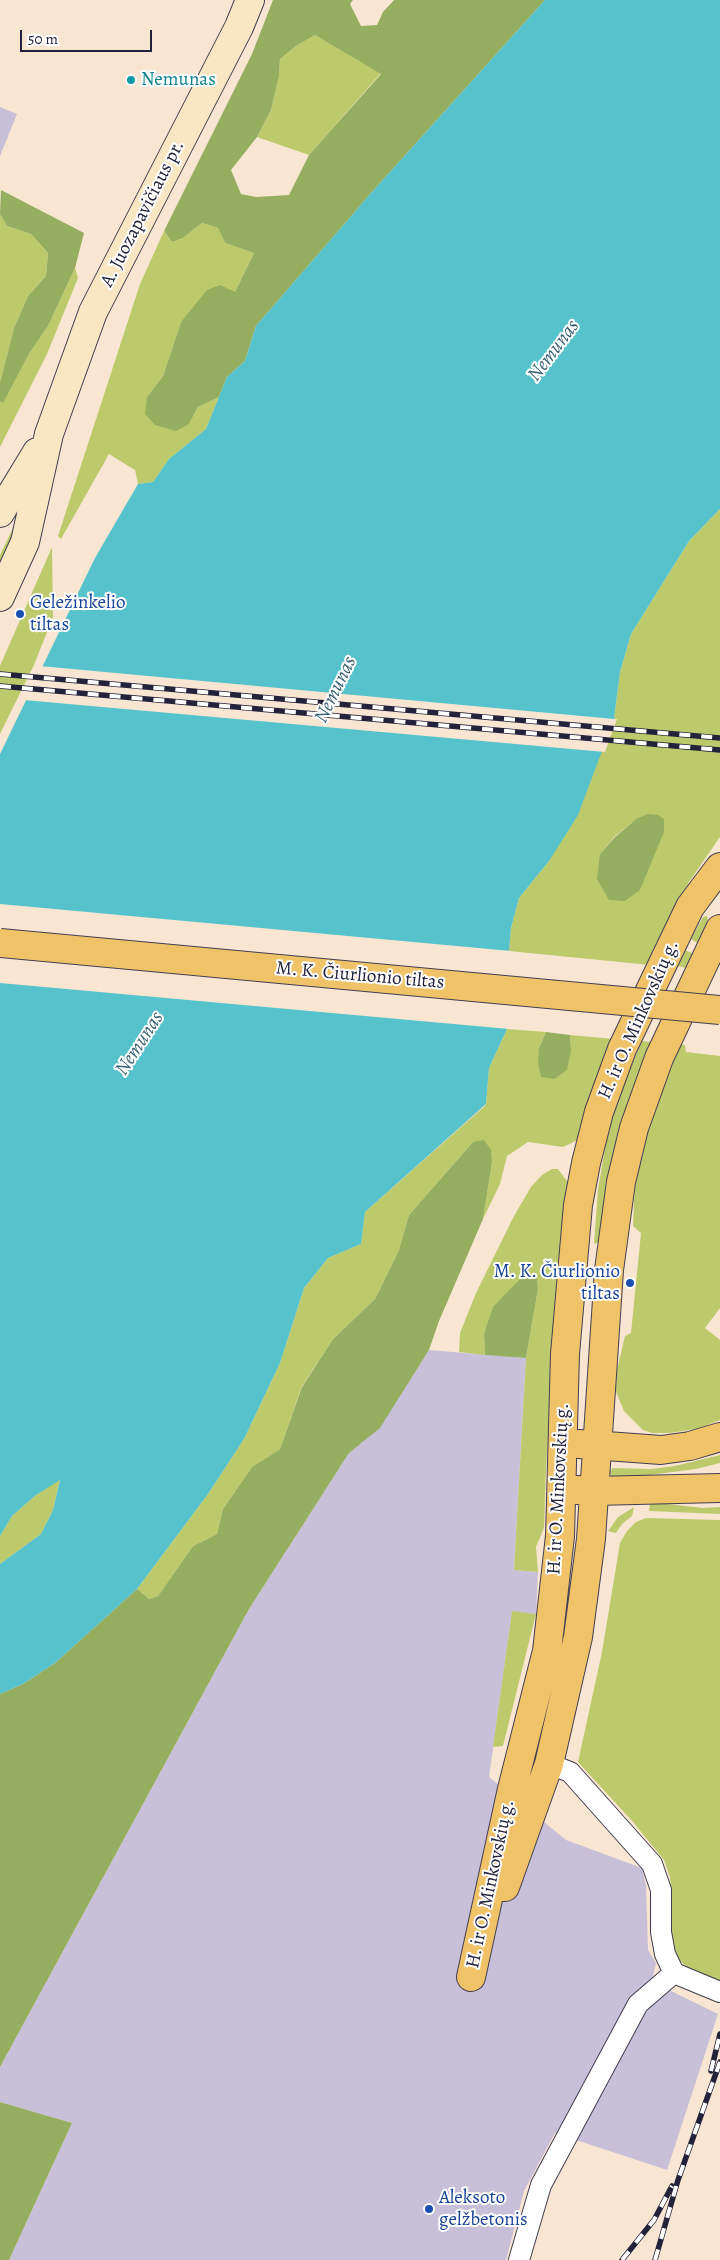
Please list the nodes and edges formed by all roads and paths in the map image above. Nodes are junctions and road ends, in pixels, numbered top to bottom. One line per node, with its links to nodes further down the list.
1 (250, 0): 2 (main road, A. Juozapavičiaus pr.)
2 (48, 434): 3 (main road, A. Juozapavičiaus pr.); 4 (main road, A. Juozapavičiaus pr.)
3 (0, 512)
4 (0, 597)
5 (720, 867): 10 (main road, H. ir O. Minkovskių g.)
6 (720, 929): 11 (main road, H. ir O. Minkovskių g.)
7 (0, 943): 8 (main road, M. K. Čiurlionio tiltas, bridge)
8 (720, 1010)
9 (720, 1437): 11 (main road)
10 (562, 1444): 11 (main road); 13 (main road, H. ir O. Minkovskių g.)
11 (598, 1444): 14 (main road, H. ir O. Minkovskių g.)
12 (714, 1485): 14 (main road)
13 (561, 1488): 14 (main road); 15 (main road, H. ir O. Minkovskių g.)
14 (594, 1491): 15 (main road, H. ir O. Minkovskių g.)
15 (548, 1764): 16 (street)
16 (674, 1973): 17 (street); 18 (street)
17 (720, 1992)
18 (519, 2260)

